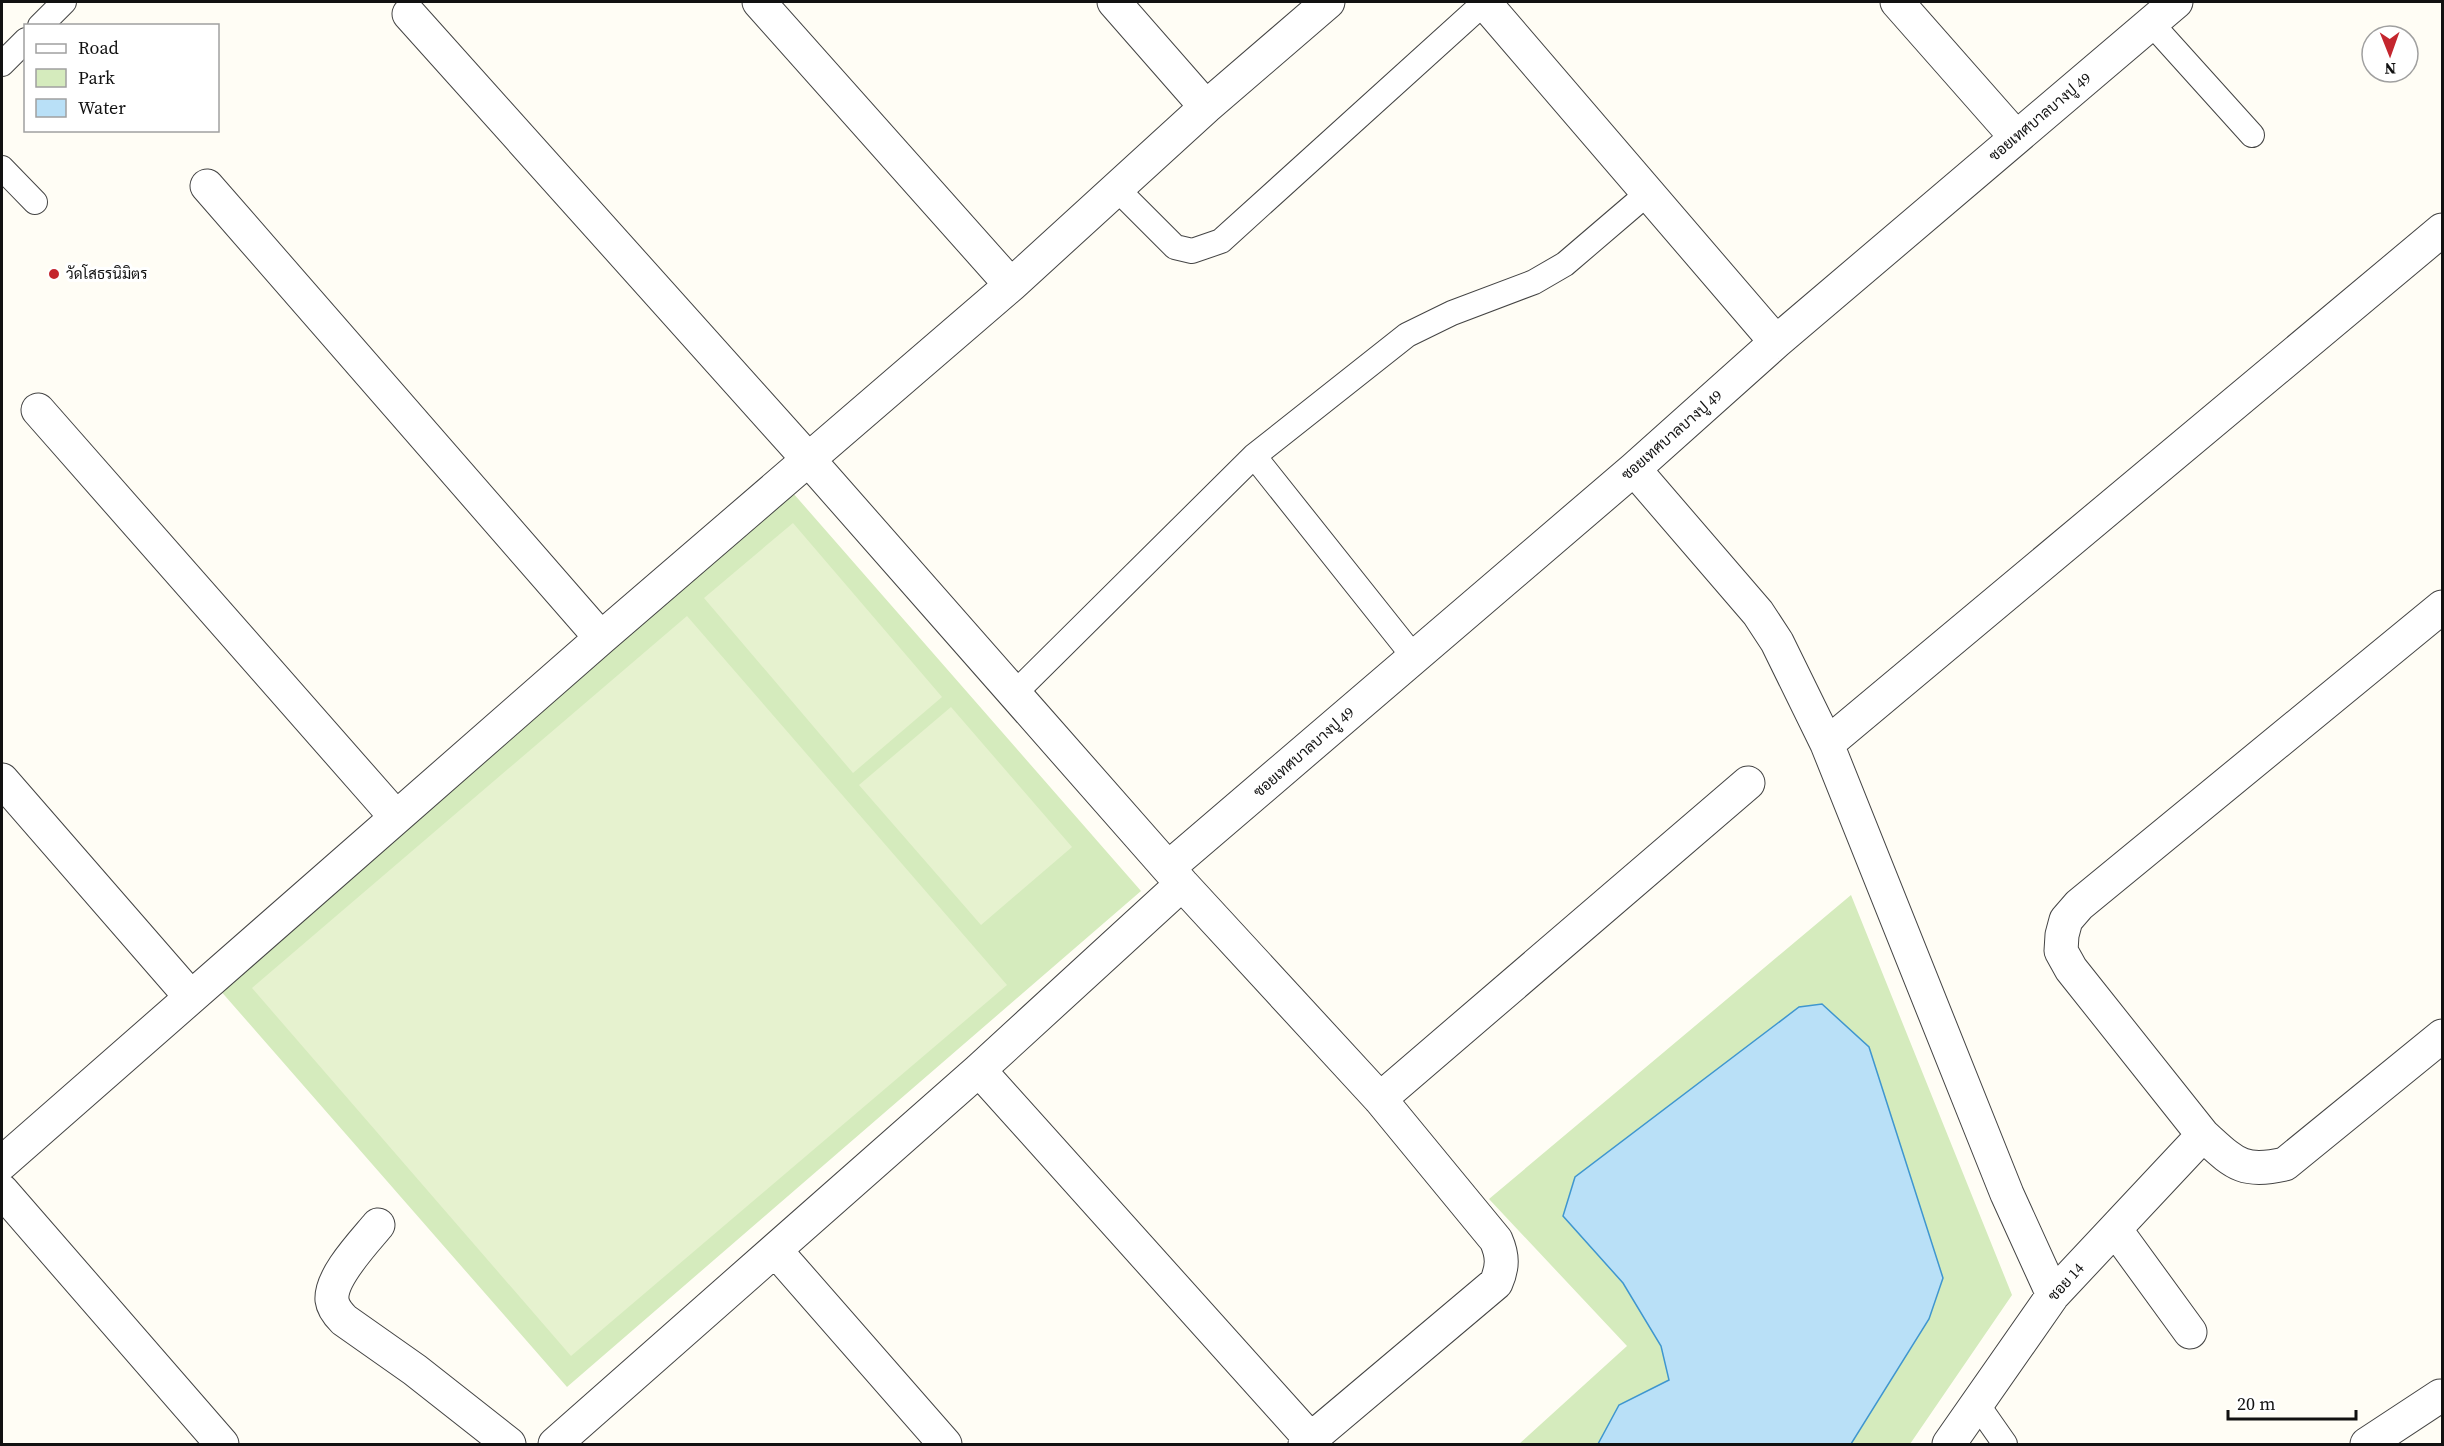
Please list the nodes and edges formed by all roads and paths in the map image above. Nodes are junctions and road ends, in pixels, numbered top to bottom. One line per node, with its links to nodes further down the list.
1 (64, 2): 10 (lane)
2 (759, 2): 22 (street)
3 (1114, 2): 13 (street)
4 (1328, 2): 13 (street)
5 (1485, 2): 18 (lane); 19 (street)
6 (1897, 2): 15 (street)
7 (2176, 2): 9 (street, ซอยเทศบาลบางปู 49)
8 (409, 14): 26 (street)
9 (2151, 23): 14 (lane); 15 (street, ซอยเทศบาลบางปู 49)
10 (42, 24)
11 (24, 42): 12 (lane)
12 (2, 64)
13 (1206, 107): 18 (street)
14 (2252, 135)
15 (2016, 137): 23 (street, ซอยเทศบาลบางปู 49)
16 (2, 168): 20 (lane)
17 (207, 186): 29 (street)
18 (1117, 189): 22 (street)
19 (1648, 193): 23 (street); 25 (lane)
20 (35, 202)
21 (2442, 231): 32 (street)
22 (1011, 285): 26 (street)
23 (1776, 342): 27 (street, ซอยเทศบาลบางปู 49)
24 (38, 410): 35 (street)
25 (1254, 456): 30 (lane); 31 (lane)
26 (808, 459): 29 (street); 31 (street)
27 (1634, 469): 30 (street, ซอยเทศบาลบางปู 49); 32 (street)
28 (2442, 607): 41 (street)
29 (601, 638): 35 (street)
30 (1414, 657): 36 (street, ซอยเทศบาลบางปู 49)
31 (1015, 693): 36 (street)
32 (1827, 744): 47 (street)
33 (2, 780): 37 (street)
34 (1748, 783): 40 (street)
35 (396, 817): 37 (street)
36 (1175, 876): 39 (street, ซอยเทศบาลบางปู 49); 40 (street)
37 (190, 996): 42 (street)
38 (2442, 1036): 41 (street)
39 (979, 1070): 46 (street, ซอยเทศบาลบางปู 49); 52 (street)
40 (1380, 1099): 52 (street)
41 (2203, 1135): 45 (street, ซอย 14)
42 (2, 1163)
43 (2, 1191): 53 (street)
44 (378, 1225): 54 (street)
45 (2115, 1229): 47 (street, ซอย 14); 48 (street)
46 (776, 1251): 51 (street, ซอยเทศบาลบางปู 49); 55 (street)
47 (2053, 1295): 50 (street, ซอย 14)
48 (2190, 1332)
49 (2442, 1396): 58 (street)
50 (1977, 1404): 56 (street, ซอย 14); 57 (lane)
51 (570, 1440)
52 (1310, 1443)
53 (222, 1444)
54 (509, 1444)
55 (945, 1444)
56 (1949, 1444)
57 (2005, 1444)
58 (2367, 1444)

